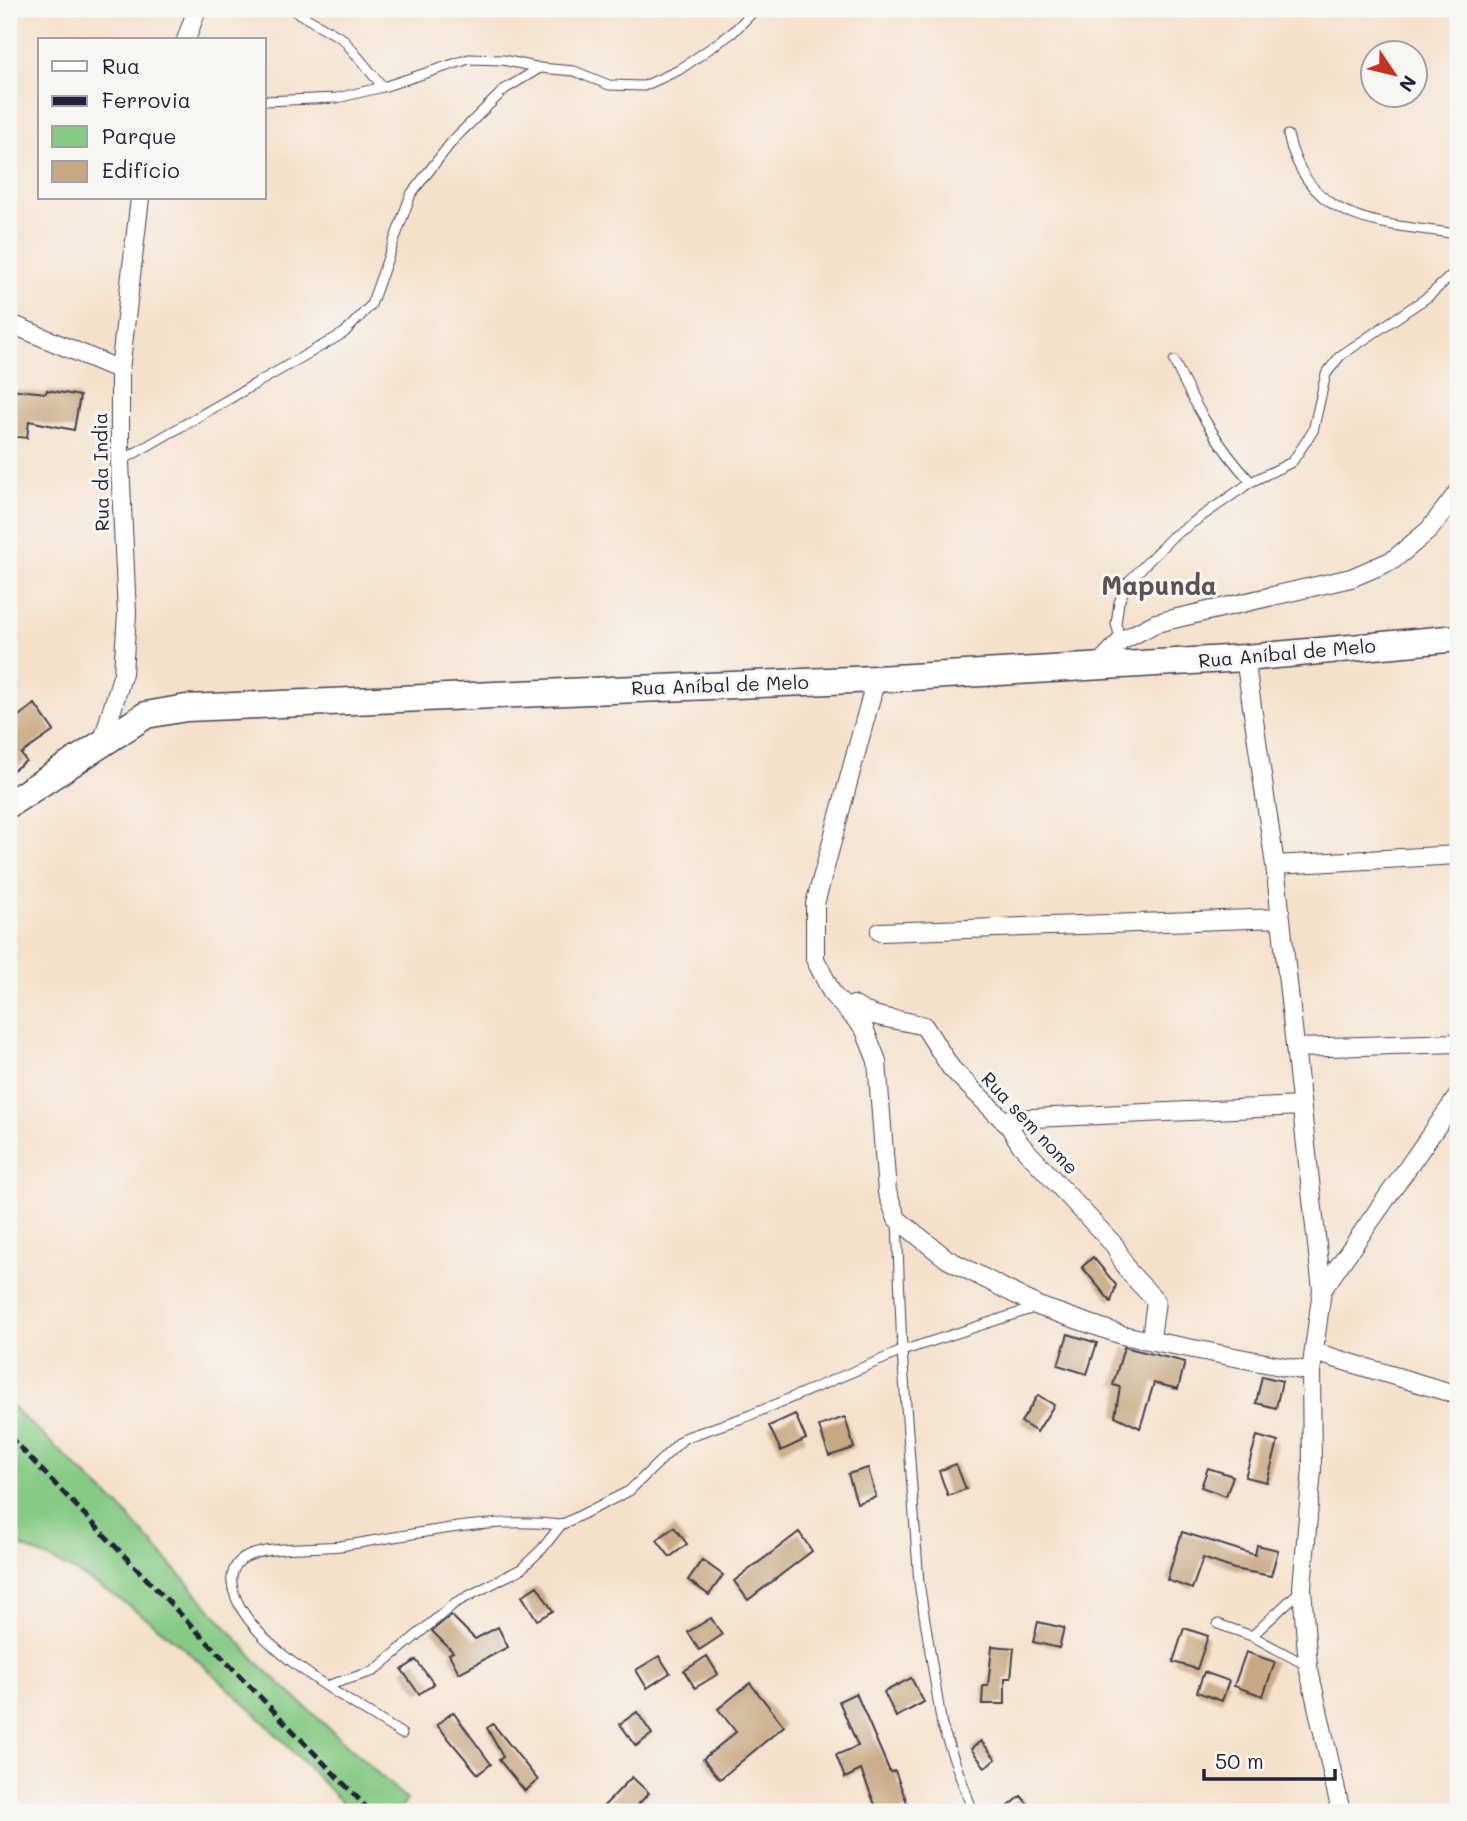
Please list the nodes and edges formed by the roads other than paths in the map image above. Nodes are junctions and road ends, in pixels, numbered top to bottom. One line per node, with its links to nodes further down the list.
1 (197, 9): 4 (street)
2 (291, 9): 6 (lane)
3 (756, 9): 5 (lane)
4 (187, 38)
5 (540, 68): 6 (lane); 15 (lane)
6 (383, 87): 7 (lane)
7 (266, 101)
8 (1288, 135): 10 (lane)
9 (140, 200): 14 (street, Rua da India)
10 (1458, 234)
11 (1458, 269): 16 (lane)
12 (9, 323): 14 (street)
13 (1174, 361): 16 (lane)
14 (120, 370): 15 (street, Rua da India)
15 (120, 462): 23 (street, Rua da India)
16 (1251, 482): 19 (lane)
17 (1458, 492): 19 (street)
18 (1458, 638): 20 (street, Rua Aníbal de Melo)
19 (1121, 641): 21 (street)
20 (1245, 658): 21 (street, Rua Aníbal de Melo); 26 (street)
21 (1096, 667): 22 (street, Rua Aníbal de Melo)
22 (876, 679): 23 (street, Rua Aníbal de Melo); 29 (street)
23 (102, 743): 24 (street, Rua Aníbal de Melo)
24 (9, 804)
25 (1458, 855): 26 (street)
26 (1275, 865): 27 (street)
27 (1281, 918): 28 (street); 31 (street)
28 (880, 932)
29 (830, 989): 35 (street); 38 (street, Rua sem nome)
30 (1458, 1043): 31 (street)
31 (1296, 1048): 33 (street)
32 (1458, 1096): 36 (street)
33 (1301, 1106): 34 (street); 36 (street)
34 (1010, 1119)
35 (897, 1219): 37 (street); 39 (lane)
36 (1322, 1290): 40 (street)
37 (1038, 1306): 39 (lane); 41 (street)
38 (1152, 1332)
39 (902, 1351): 43 (lane); 50 (lane)
40 (1314, 1353): 41 (street); 42 (street)
41 (1311, 1372): 44 (street)
42 (1458, 1395)
43 (561, 1525): 48 (lane); 48 (lane)
44 (1303, 1588): 46 (lane); 47 (street)
45 (1218, 1624): 46 (lane)
46 (1252, 1636): 47 (lane)
47 (1308, 1666): 51 (street)
48 (329, 1685): 49 (lane)
49 (402, 1734)
50 (973, 1812)
51 (1341, 1812)

